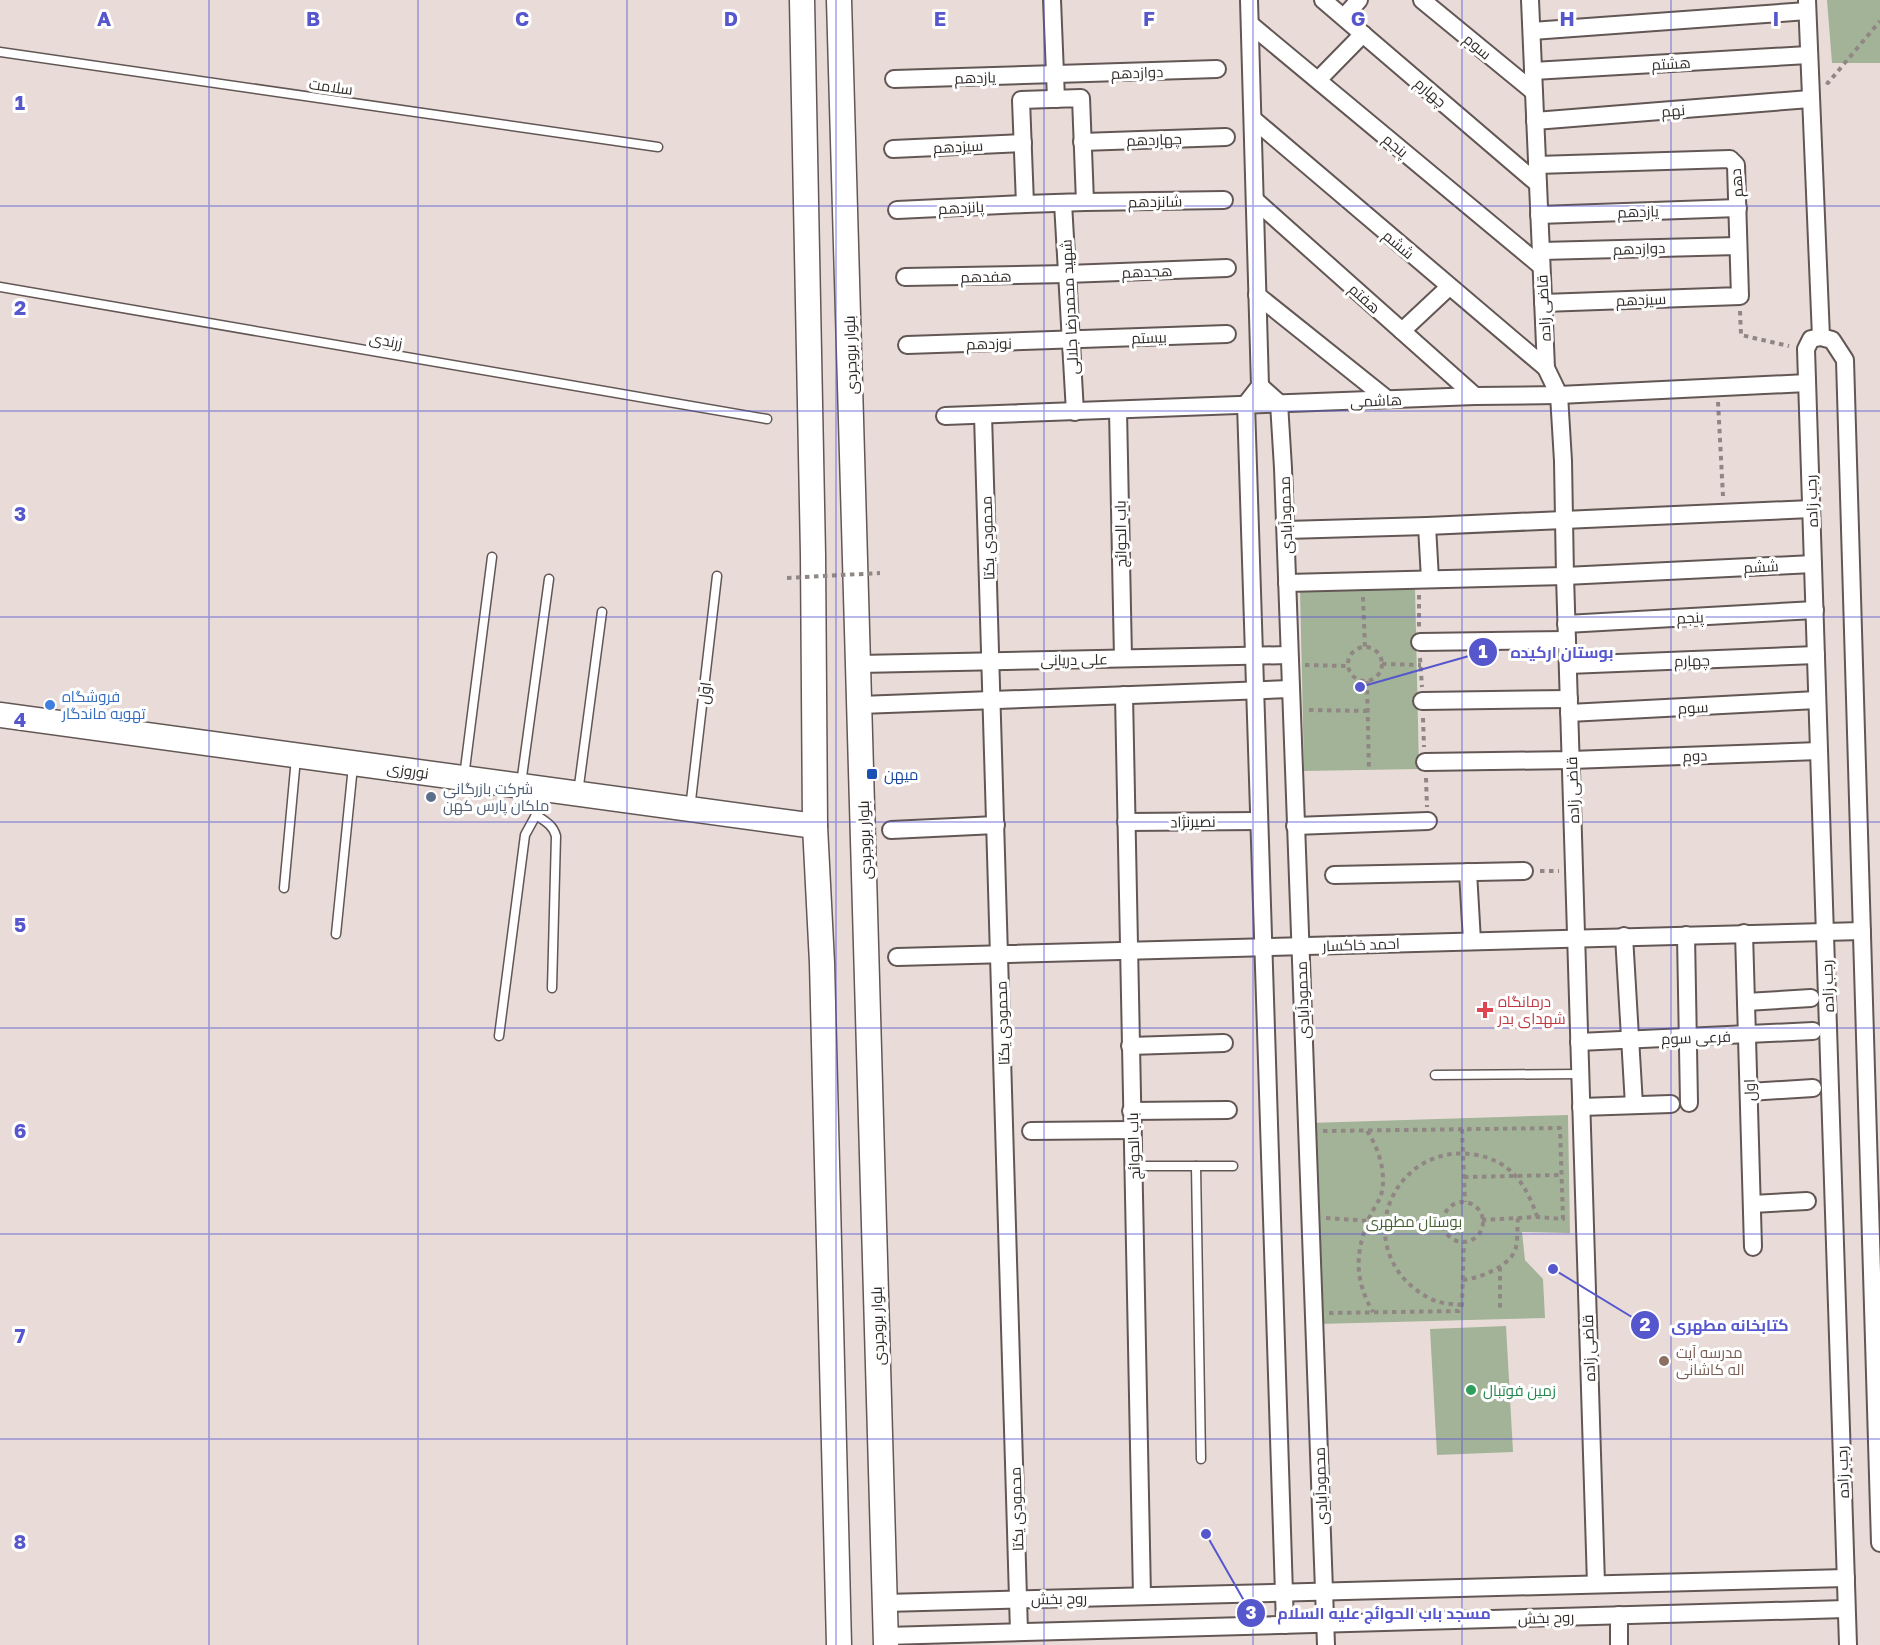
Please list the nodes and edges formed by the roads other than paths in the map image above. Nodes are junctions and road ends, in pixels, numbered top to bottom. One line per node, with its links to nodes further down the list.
1 (802, 0): 114 (main road)
2 (839, 0): 89 (main road, بلوار بروجردی)
3 (1052, 0): 18 (street)
4 (1249, 0): 11 (street)
5 (1323, 0): 10 (street, چهارم)
6 (1359, 0): 10 (street)
7 (1422, 0): 21 (street, سوم)
8 (1528, 2): 12 (street, قاضی زاده)
9 (1807, 6): 12 (street); 15 (street)
10 (1344, 17): 13 (street, چهارم)
11 (1250, 24): 20 (street, پنجم); 24 (street)
12 (1532, 30): 17 (street, قاضی زاده)
13 (1363, 34): 20 (street); 32 (street, چهارم)
14 (0, 52): 29 (lane, سلامت)
15 (1808, 55): 17 (street, هشتم); 23 (street)
16 (1217, 69): 18 (street, دوازدهم)
17 (1533, 71): 21 (street, قاضی زاده)
18 (1056, 74): 19 (street, یازدهم); 22 (street)
19 (894, 80)
20 (1318, 80): 42 (street, پنجم)
21 (1534, 92): 25 (street, قاضی زاده)
22 (1056, 99): 27 (street); 28 (street)
23 (1810, 99): 25 (street, نهم); 53 (street)
24 (1252, 119): 34 (street); 46 (street, ششم)
25 (1535, 121): 31 (street, قاضی زاده)
26 (1226, 137): 27 (street, چهاردهم)
27 (1082, 142): 35 (street)
28 (1023, 144): 30 (street, سیزدهم); 37 (street)
29 (658, 147)
30 (893, 150)
31 (1537, 165): 32 (street, قاضی زاده); 38 (street, دهم)
32 (1538, 184): 40 (street, قاضی زاده)
33 (1224, 200): 35 (street, شانزدهم)
34 (1255, 200): 48 (street); 51 (street, هفتم)
35 (1085, 202): 36 (street)
36 (1063, 203): 37 (street); 44 (street, شهید محمدرضا جلالی)
37 (1025, 204): 39 (street, پانزدهم)
38 (1738, 208): 40 (street, یازدهم); 41 (street, دهم)
39 (897, 210)
40 (1539, 215): 42 (street, قاضی زاده)
41 (1738, 246): 42 (street, دوازدهم); 49 (street, دهم)
42 (1541, 259): 50 (street, قاضی زاده)
43 (1227, 268): 44 (street, هجدهم)
44 (1067, 274): 45 (street, هفدهم); 54 (street, شهید محمدرضا جلالی)
45 (905, 277)
46 (1449, 286): 51 (street); 56 (street, ششم)
47 (0, 288): 68 (lane, زرندی)
48 (1257, 295): 58 (street); 61 (street)
49 (1740, 296): 50 (street, سیزدهم)
50 (1543, 303): 56 (street, قاضی زاده)
51 (1402, 331): 60 (street, هفتم)
52 (1227, 334): 54 (street, بیستم)
53 (1821, 337): 57 (street, رجب زاده); 122 (street)
54 (1071, 340): 55 (street, نوزدهم); 65 (street, شهید محمدرضا جلالی)
55 (907, 345)
56 (1546, 368): 59 (street, قاضی زاده)
57 (1807, 383): 59 (street, هاشمی); 69 (street, رجب زاده)
58 (1260, 386): 62 (street); 63 (street)
59 (1559, 395): 60 (street, هاشمی); 70 (street, قاضی زاده)
60 (1475, 396): 61 (street, هاشمی)
61 (1387, 399): 62 (street, هاشمی)
62 (1279, 403): 63 (street, هاشمی); 72 (street, محمودآبادی)
63 (1246, 405): 64 (street, هاشمی); 85 (street)
64 (1118, 410): 65 (street, هاشمی); 86 (street, باب الحوائج)
65 (1075, 412): 66 (street, هاشمی)
66 (983, 415): 67 (street, هاشمی); 88 (street, محمودی یکتا)
67 (945, 416)
68 (767, 419)
69 (1811, 509): 70 (street); 74 (street, رجب زاده)
70 (1564, 519): 71 (street); 76 (street, قاضی زاده)
71 (1427, 526): 72 (street); 78 (street)
72 (1286, 530): 79 (street, محمودآبادی)
73 (492, 557): 105 (lane)
74 (1813, 564): 76 (street, ششم); 80 (street, رجب زاده)
75 (717, 576): 108 (lane, اول)
76 (1565, 576): 78 (street, ششم); 82 (street, قاضی زاده)
77 (549, 579): 106 (lane)
78 (1424, 579): 79 (street, ششم)
79 (1287, 583): 87 (street, محمودآبادی)
80 (1815, 610): 82 (street, پنجم); 84 (street, رجب زاده)
81 (602, 612): 107 (lane)
82 (1567, 632): 83 (street, پنجم); 90 (street, قاضی زاده)
83 (1420, 642)
84 (1816, 655): 90 (street, چهارم); 95 (street, رجب زاده)
85 (1254, 656): 86 (street, علی دریانی); 87 (street, علی دریانی); 92 (street)
86 (1123, 658): 88 (street, علی دریانی)
87 (1289, 660): 91 (street, محمودآبادی)
88 (991, 661): 89 (street, علی دریانی); 94 (street, محمودی یکتا)
89 (859, 664): 97 (main road, بلوار بروجردی)
90 (1568, 665): 98 (street, قاضی زاده)
91 (1290, 688): 92 (street); 115 (street, محمودآبادی)
92 (1255, 690): 93 (street); 110 (street)
93 (1124, 695): 94 (street); 112 (street, باب الحوائج)
94 (992, 700): 97 (street); 113 (street, محمودی یکتا)
95 (1817, 700): 98 (street, سوم); 100 (street, رجب زاده)
96 (1422, 701): 98 (street, سوم)
97 (860, 705): 172 (main road, بلوار بروجردی)
98 (1569, 706): 102 (street, قاضی زاده)
99 (0, 715): 101 (main road, نوروزی)
100 (1819, 751): 102 (street, دوم); 121 (street, رجب زاده)
101 (297, 755): 103 (main road, نوروزی); 120 (lane)
102 (1570, 760): 104 (street, دوم); 127 (street, قاضی زاده)
103 (354, 762): 105 (main road, نوروزی); 124 (lane)
104 (1425, 762)
105 (464, 778): 106 (main road, نوروزی)
106 (528, 787): 107 (main road, نوروزی); 109 (lane)
107 (578, 794): 108 (main road, نوروزی)
108 (690, 809): 114 (main road, نوروزی)
109 (536, 815): 134 (lane); 139 (lane)
110 (1259, 821): 112 (street, نصیرنژاد); 130 (street)
111 (1428, 821): 115 (street)
112 (1126, 822): 131 (street, باب الحوائج)
113 (996, 825): 116 (street); 132 (street, محمودی یکتا)
114 (815, 826): 180 (main road)
115 (1295, 826): 129 (street, محمودآبادی)
116 (891, 830)
117 (1524, 871): 118 (street)
118 (1468, 873): 119 (street); 128 (street)
119 (1334, 875)
120 (284, 888)
121 (1825, 930): 122 (street, احمد خاکسار); 123 (street, احمد خاکسار); 166 (street, رجب زاده)
122 (1862, 931): 163 (street)
123 (1744, 933): 125 (street, احمد خاکسار); 136 (street, اول)
124 (336, 934)
125 (1686, 935): 126 (street, احمد خاکسار); 140 (street)
126 (1624, 936): 127 (street, احمد خاکسار); 141 (street)
127 (1576, 938): 128 (street, احمد خاکسار); 142 (street, قاضی زاده)
128 (1473, 941): 129 (street, احمد خاکسار)
129 (1300, 946): 130 (street, احمد خاکسار); 169 (street, محمودآبادی)
130 (1263, 947): 131 (street, احمد خاکسار); 168 (street)
131 (1129, 951): 132 (street, احمد خاکسار); 144 (street, باب الحوائج)
132 (1000, 954): 133 (street, احمد خاکسار); 171 (street, محمودی یکتا)
133 (897, 957)
134 (552, 988)
135 (1811, 998): 136 (street)
136 (1746, 1002): 138 (street, اول)
137 (1813, 1031): 138 (street, فرعی سوم)
138 (1747, 1035): 140 (street, فرعی سوم); 148 (street, اول)
139 (499, 1036)
140 (1688, 1038): 141 (street, فرعی سوم); 149 (street)
141 (1630, 1040): 142 (street, فرعی سوم); 151 (street)
142 (1579, 1042): 145 (street, قاضی زاده)
143 (1224, 1043): 144 (street)
144 (1130, 1046): 154 (street, باب الحوائج)
145 (1580, 1074): 146 (lane); 152 (street, قاضی زاده)
146 (1435, 1075)
147 (1814, 1088): 148 (street)
148 (1749, 1092): 161 (street, اول)
149 (1689, 1103)
150 (1671, 1104): 151 (street)
151 (1634, 1105): 152 (street)
152 (1581, 1107): 167 (street, قاضی زاده)
153 (1228, 1110): 154 (street)
154 (1131, 1112): 155 (street, باب الحوائج)
155 (1132, 1130): 156 (street); 157 (street, باب الحوائج)
156 (1031, 1131)
157 (1133, 1166): 158 (lane); 170 (street, باب الحوائج)
158 (1196, 1166): 159 (lane); 164 (lane)
159 (1233, 1166)
160 (1807, 1201): 161 (street)
161 (1752, 1204): 162 (street, اول)
162 (1753, 1247)
163 (1876, 1308): 165 (street)
164 (1201, 1459)
165 (1880, 1543)
166 (1845, 1578): 167 (street, روح بخش); 173 (street, رجب زاده)
167 (1596, 1584): 169 (street, روح بخش)
168 (1284, 1592): 169 (street, روح بخش); 170 (street, روح بخش); 176 (street)
169 (1324, 1592): 175 (street, محمودآبادی)
170 (1142, 1596): 171 (street, روح بخش)
171 (1018, 1599): 172 (street, روح بخش); 177 (street, محمودی یکتا)
172 (885, 1603): 179 (main road, بلوار بروجردی)
173 (1846, 1609): 174 (street, روح بخش); 183 (street, رجب زاده)
174 (1619, 1616): 175 (street, روح بخش); 182 (street)
175 (1325, 1624): 176 (street, روح بخش); 181 (street, محمودآبادی)
176 (1285, 1625): 178 (street, روح بخش)
177 (1020, 1632): 178 (street, روح بخش); 179 (street, روح بخش)
178 (1065, 1638)
179 (886, 1640)
180 (839, 1645)
181 (1326, 1645)
182 (1619, 1645)
183 (1848, 1645)

